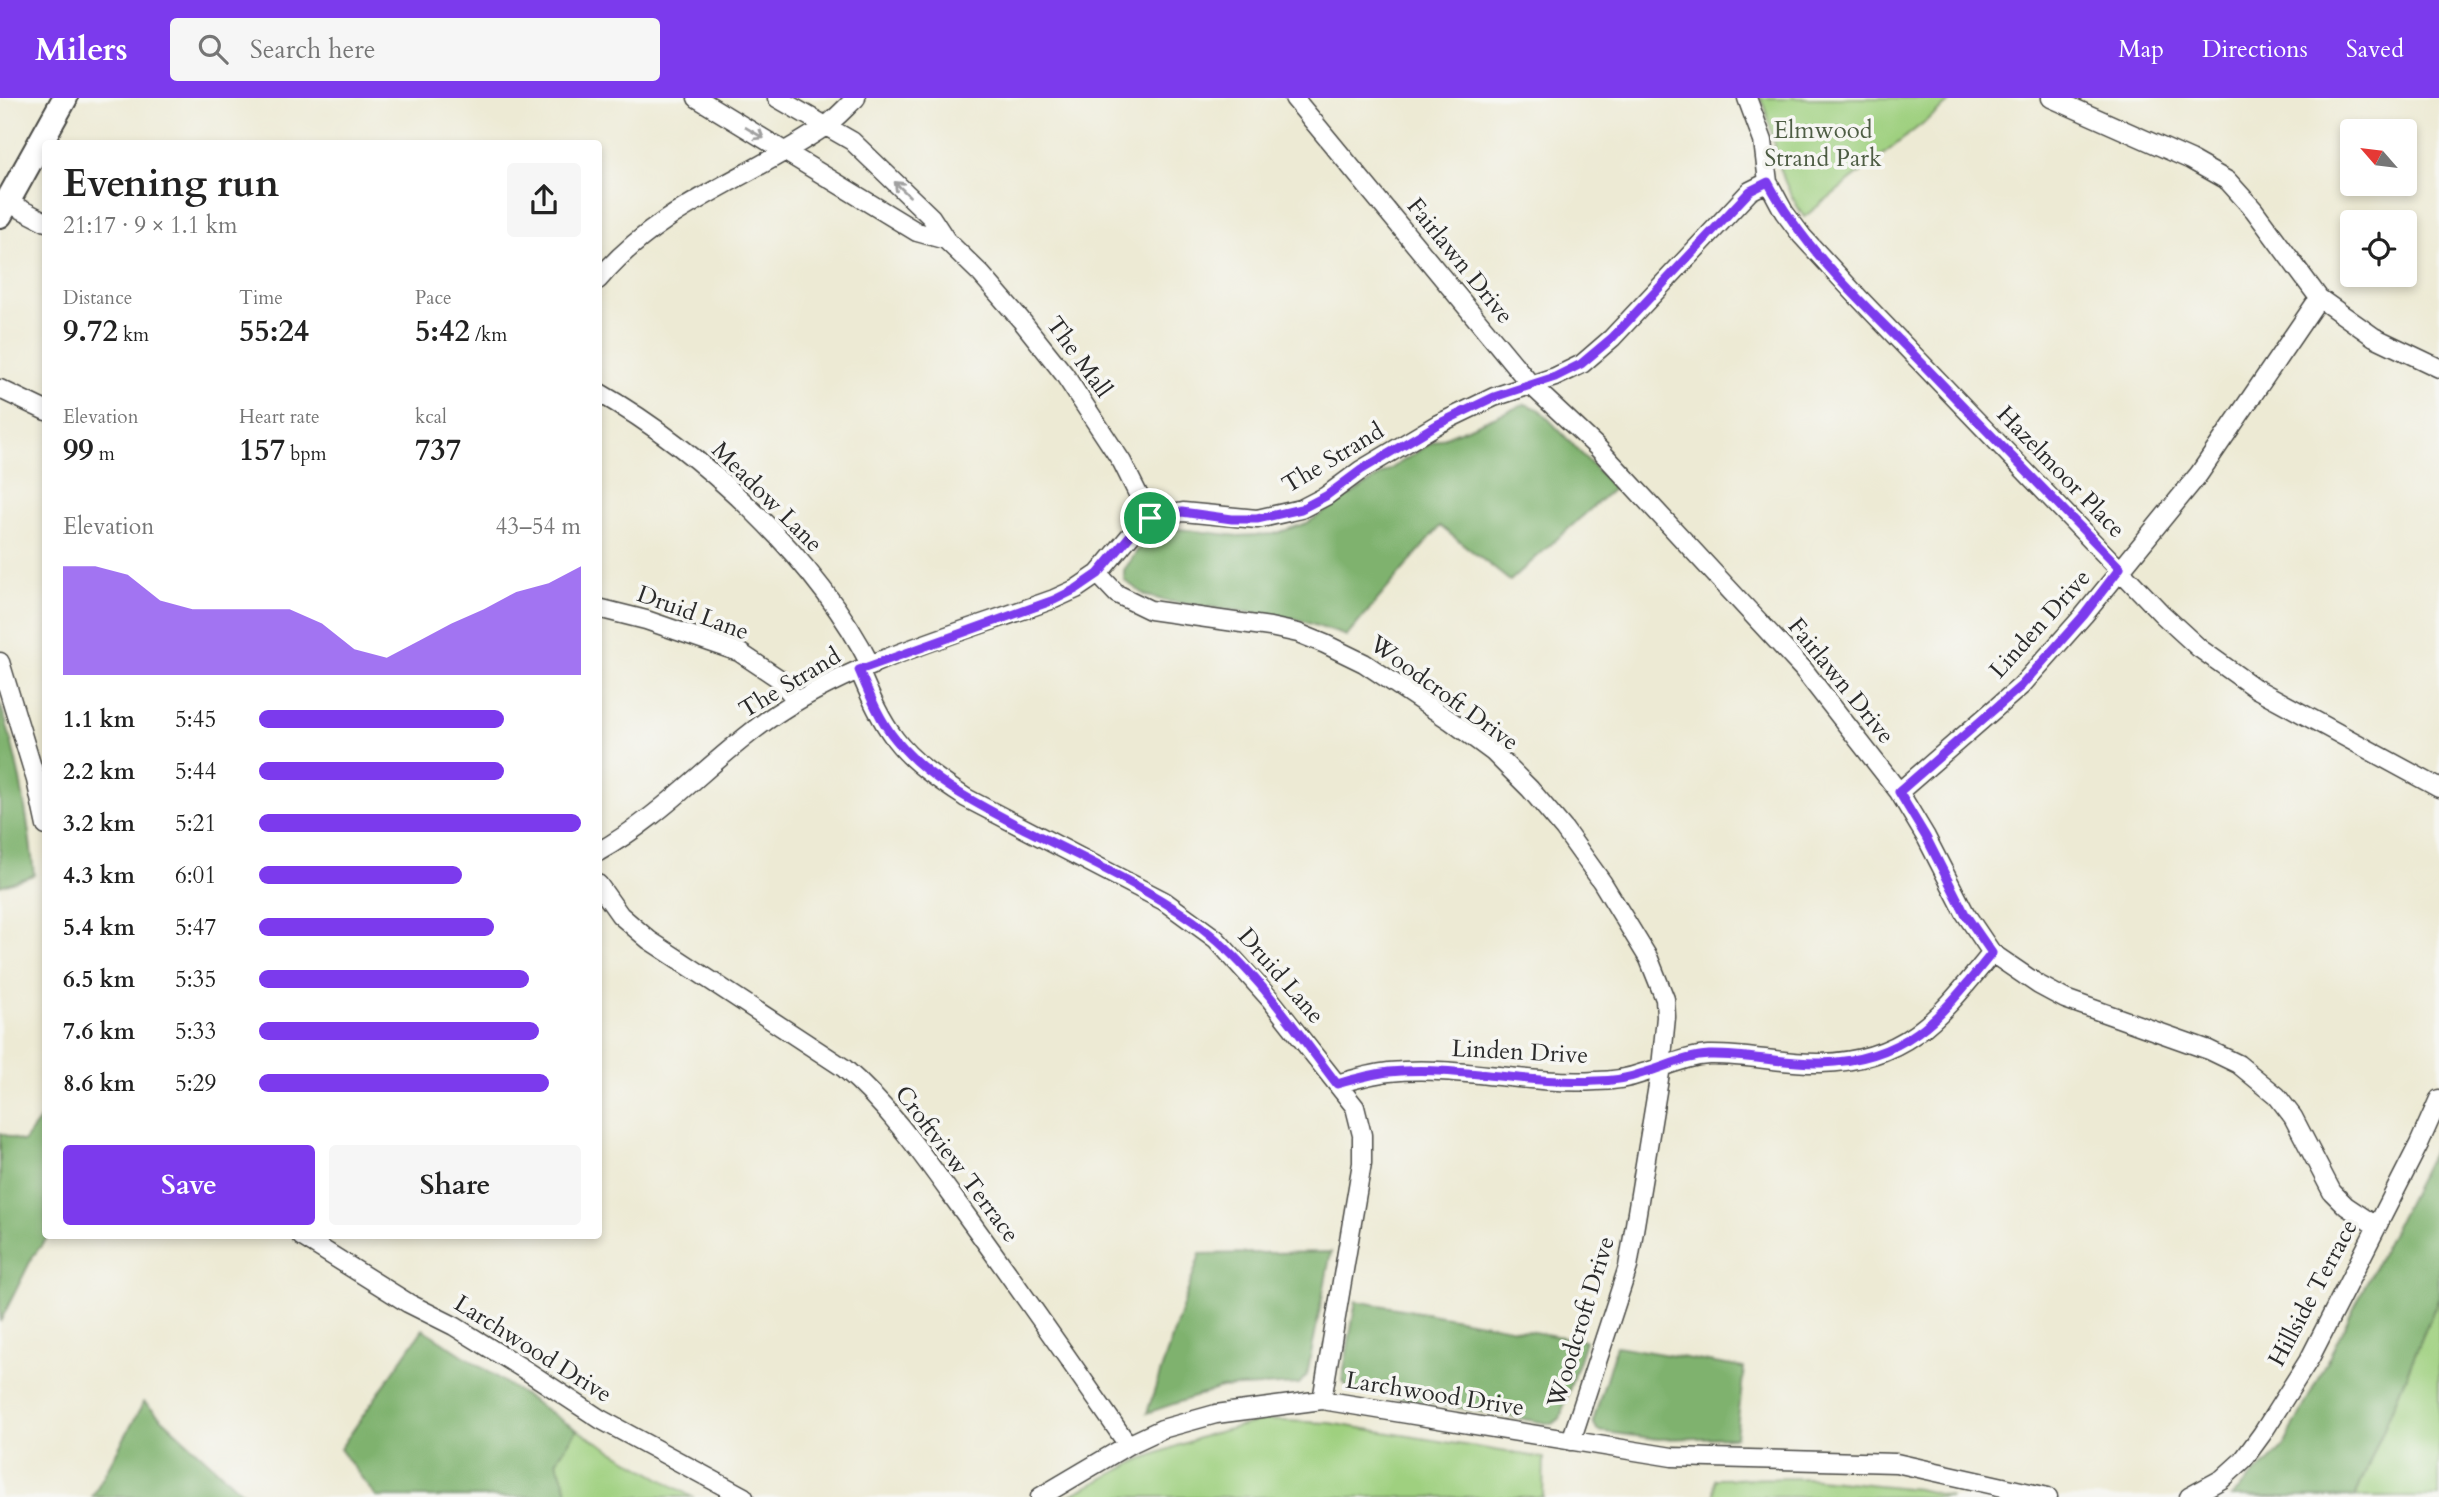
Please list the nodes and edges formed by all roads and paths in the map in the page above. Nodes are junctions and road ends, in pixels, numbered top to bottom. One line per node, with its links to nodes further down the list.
1 (65, 98): 11 (main road)
2 (696, 98): 9 (street, The Mall, one-way to 9)
3 (777, 98): 8 (street, The Mall)
4 (856, 98): 8 (street)
5 (1294, 98): 17 (street, Fairlawn Drive)
6 (1747, 98): 10 (street, Hazelmoor Place)
7 (2051, 98): 15 (street)
8 (826, 125): 9 (street); 13 (street, The Mall, one-way to 8)
9 (784, 151): 13 (street, The Mall); 14 (street)
10 (1768, 182): 17 (street, The Strand); 22 (street, Hazelmoor Place)
11 (4, 209): 12 (street)
12 (42, 221)
13 (946, 240): 21 (street, The Mall)
14 (602, 276)
15 (2319, 298): 16 (street); 22 (street, Linden Drive)
16 (2439, 368)
17 (1531, 385): 21 (street, The Strand); 29 (street, Fairlawn Drive)
18 (0, 389): 20 (street)
19 (602, 394): 26 (street, Meadow Lane)
20 (42, 409)
21 (1150, 518): 23 (street, The Strand)
22 (2120, 568): 28 (street, Hazelmoor Place); 29 (street, Linden Drive)
23 (1098, 574): 26 (street, The Strand); 34 (street, Woodcroft Drive)
24 (602, 609): 27 (street, Druid Lane)
25 (0, 662): 30 (street)
26 (865, 668): 27 (street, The Strand); 35 (street, Druid Lane)
27 (797, 701): 31 (street, The Strand)
28 (2439, 788)
29 (1899, 792): 33 (street, Fairlawn Drive)
30 (42, 808)
31 (602, 849)
32 (602, 890): 41 (street, Croftview Terrace)
33 (1992, 953): 34 (street, Linden Drive); 37 (street, Fairlawn Drive)
34 (1661, 1067): 35 (street, Linden Drive); 40 (street, Woodcroft Drive)
35 (1337, 1084): 39 (street, Druid Lane)
36 (2439, 1099): 37 (street, Hillside Terrace)
37 (2376, 1226): 42 (street, Hillside Terrace)
38 (306, 1239): 43 (street, Larchwood Drive)
39 (1322, 1400): 40 (street, Larchwood Drive); 41 (street, Larchwood Drive)
40 (1570, 1441): 45 (street, Larchwood Drive)
41 (1128, 1446): 44 (street, Larchwood Drive)
42 (2196, 1494)
43 (744, 1497)
44 (1040, 1497)
45 (2048, 1497)

